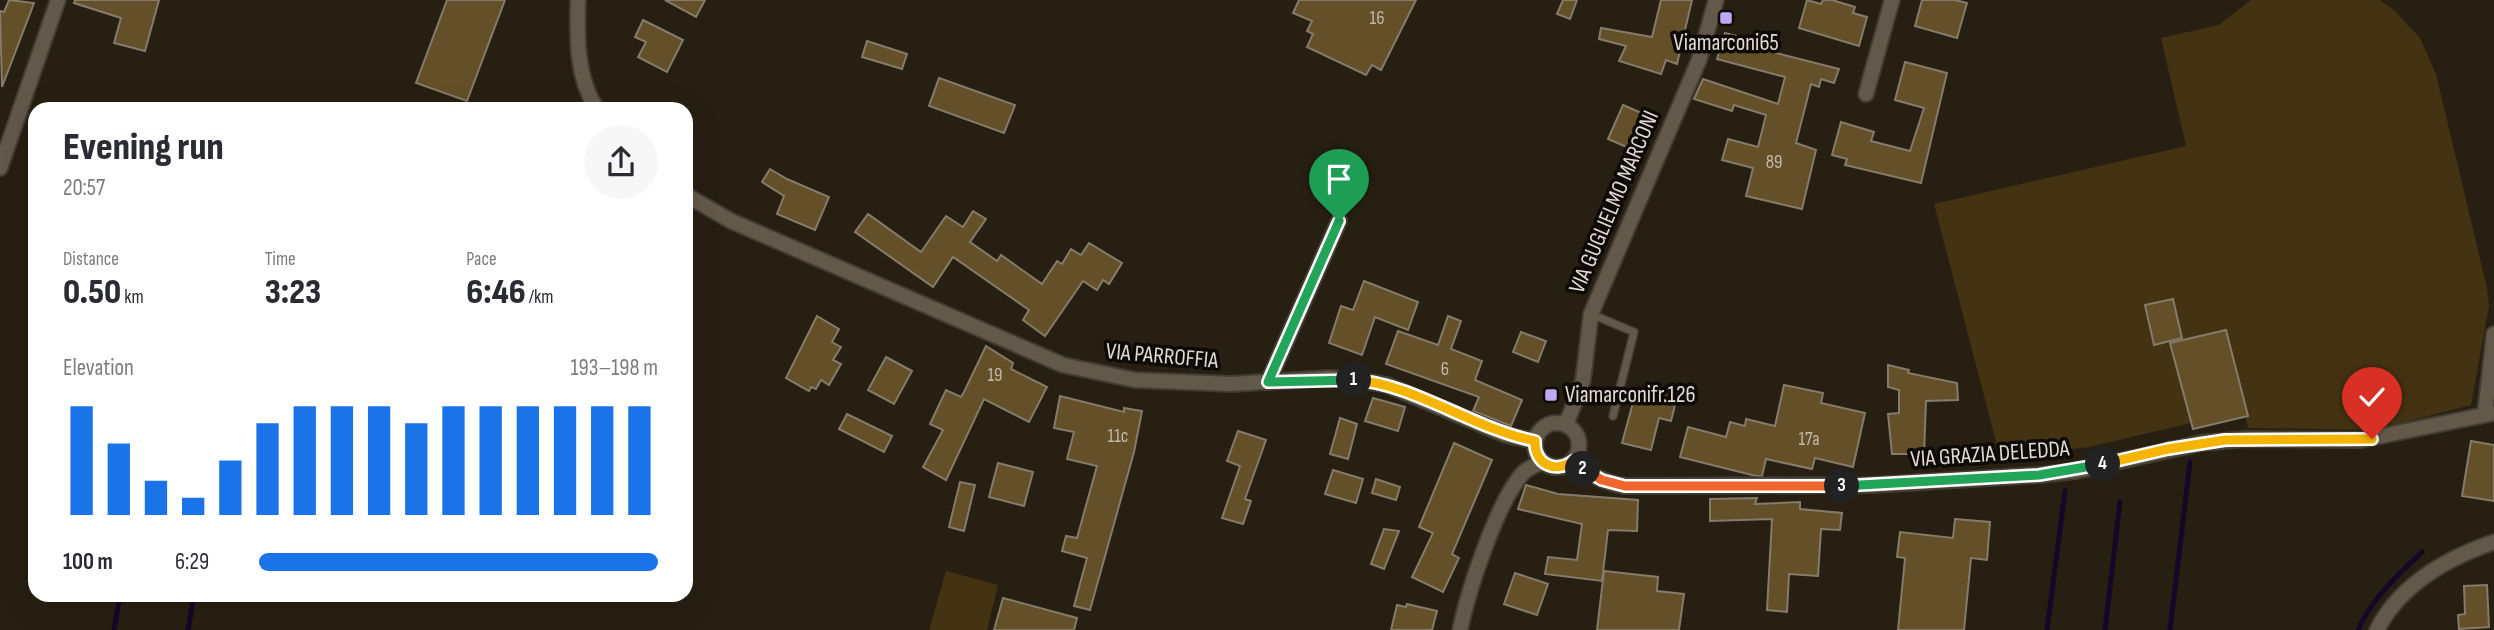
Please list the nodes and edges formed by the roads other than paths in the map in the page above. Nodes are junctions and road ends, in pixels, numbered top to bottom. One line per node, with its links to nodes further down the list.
1 (58, 0): 7 (street)
2 (578, 0): 6 (street)
3 (1716, 0): 10 (street, VIA GUGLIELMO MARCONI)
4 (1892, 0): 5 (street)
5 (1866, 94)
6 (594, 102)
7 (0, 168)
8 (693, 199): 12 (street, VIA PARROFFIA)
9 (1339, 221): 12 (street)
10 (1591, 314): 14 (lane); 15 (street, VIA GUGLIELMO MARCONI)
11 (2494, 334): 13 (street)
12 (1268, 382): 16 (street, VIA PARROFFIA)
13 (2490, 413): 17 (street, VIA GRAZIA DELEDDA)
14 (1613, 416)
15 (1566, 425): 16 (street); 17 (street)
16 (1535, 441): 18 (street)
17 (1573, 461): 18 (street)
18 (1542, 462): 20 (street)
19 (2494, 542): 21 (street)
20 (1460, 630)
21 (2377, 630)

